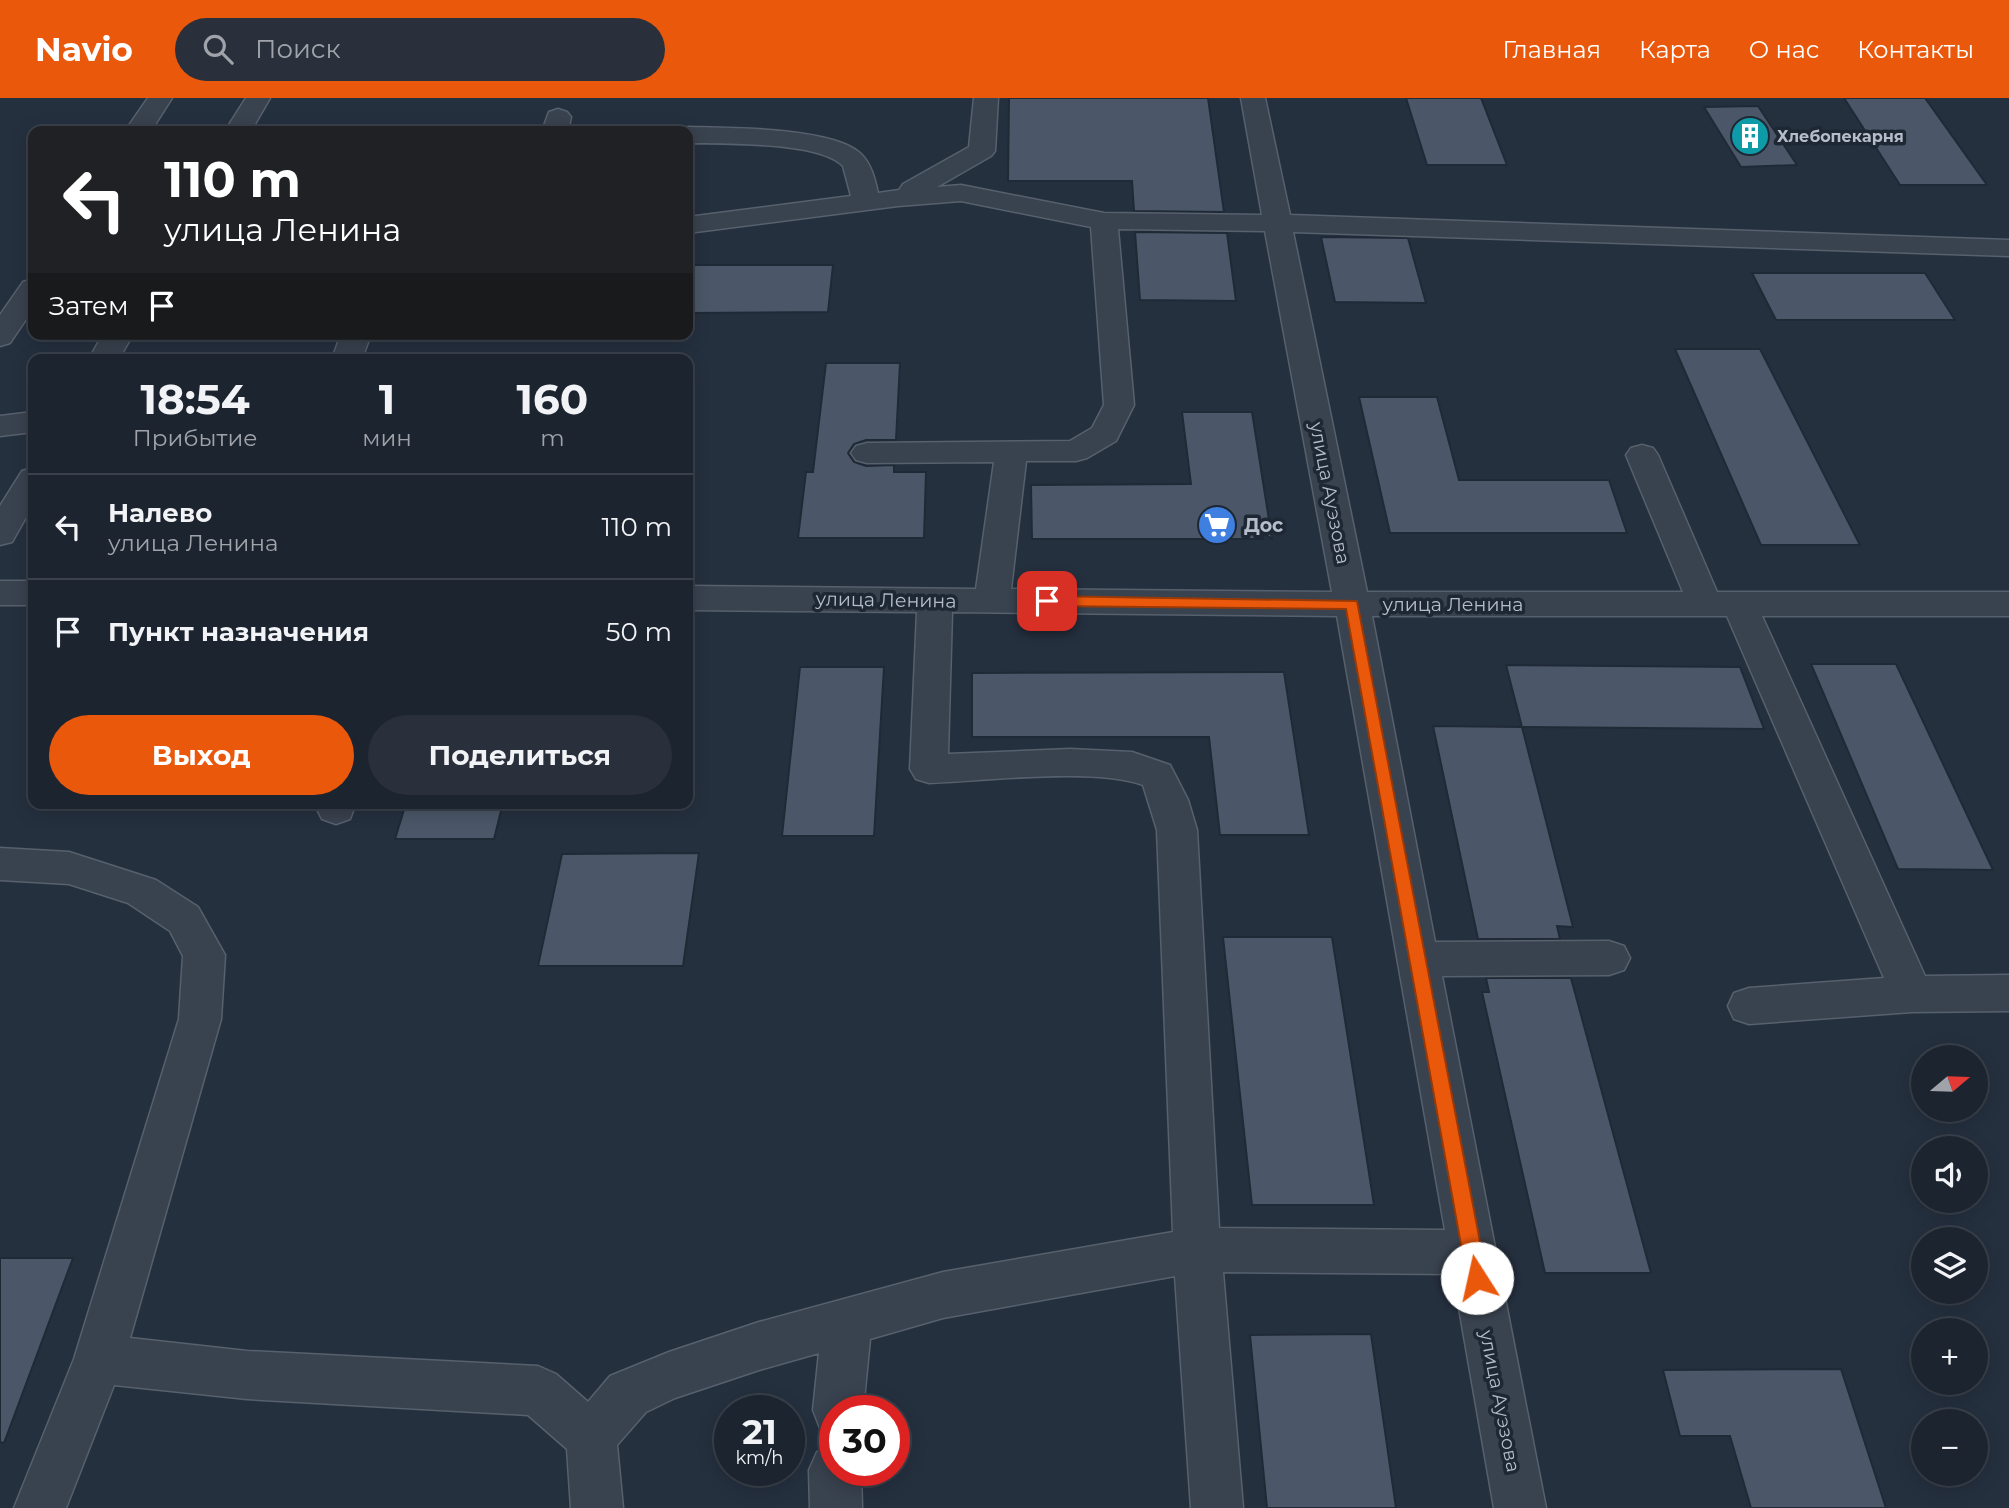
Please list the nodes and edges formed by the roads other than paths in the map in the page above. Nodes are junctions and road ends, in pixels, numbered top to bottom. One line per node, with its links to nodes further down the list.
1 (160, 98): 5 (street)
2 (258, 98): 6 (street)
3 (986, 98): 8 (street)
4 (1252, 98): 11 (street, улица Ауэзова)
5 (141, 126)
6 (241, 126)
7 (693, 135): 9 (street)
8 (898, 198): 9 (street); 10 (street)
9 (866, 202): 12 (street)
10 (1104, 221): 11 (street); 18 (street)
11 (1277, 223): 13 (street); 28 (street, улица Ауэзова)
12 (693, 224)
13 (2009, 248)
14 (28, 295): 15 (street)
15 (0, 337)
16 (28, 423): 17 (street)
17 (0, 426)
18 (1011, 451): 19 (street); 27 (street)
19 (867, 453)
20 (1642, 455): 29 (street)
21 (28, 486): 22 (street)
22 (0, 534)
23 (0, 593): 24 (street)
24 (28, 593)
25 (693, 598): 26 (street, улица Ленина)
26 (935, 600): 27 (street, улица Ленина); 37 (street)
27 (992, 601): 28 (street, улица Ленина)
28 (1352, 604): 29 (street, улица Ленина); 33 (street, улица Ауэзова)
29 (1722, 604): 30 (street, улица Ленина); 35 (street)
30 (2009, 604)
31 (0, 864): 40 (street)
32 (1609, 958): 33 (street)
33 (1418, 959): 38 (street, улица Ауэзова)
34 (2009, 993): 35 (street)
35 (1912, 994): 36 (street)
36 (1749, 1006)
37 (1198, 1250): 38 (street); 39 (street); 47 (street)
38 (1472, 1252): 48 (street, улица Ауэзова)
39 (847, 1322): 41 (street); 42 (street)
40 (99, 1360): 42 (street); 44 (street)
41 (840, 1395)
42 (590, 1437): 45 (street)
43 (835, 1486): 46 (street)
44 (40, 1508)
45 (597, 1508)
46 (836, 1508)
47 (1217, 1508)
48 (1520, 1508)

